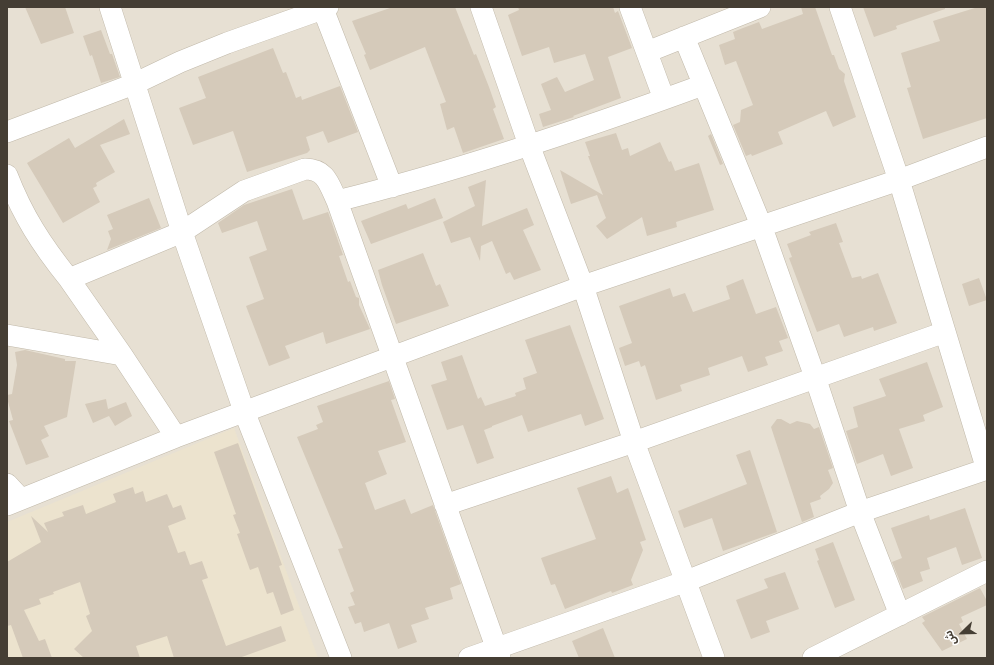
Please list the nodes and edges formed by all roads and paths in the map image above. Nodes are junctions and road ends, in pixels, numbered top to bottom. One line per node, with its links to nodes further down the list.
1 (110, 7): 9 (street)
2 (482, 7): 13 (street)
3 (630, 7): 8 (street)
4 (760, 7): 7 (street)
5 (840, 7): 16 (street)
6 (326, 8): 9 (street); 17 (street)
7 (684, 37): 8 (street); 10 (street)
8 (647, 52): 11 (street)
9 (134, 84): 12 (street); 20 (street)
10 (703, 84): 11 (street); 19 (street)
11 (664, 99): 13 (street)
12 (7, 132)
13 (529, 145): 17 (street); 22 (street)
14 (987, 147): 16 (street)
15 (7, 175): 21 (street)
16 (899, 180): 19 (street); 23 (street)
17 (392, 187): 18 (street)
18 (337, 200): 20 (street); 26 (street)
19 (761, 225): 22 (street); 27 (street)
20 (182, 232): 21 (street); 28 (street)
21 (69, 279): 25 (street)
22 (583, 286): 26 (street); 30 (street)
23 (945, 332): 27 (street); 31 (street)
24 (7, 335): 25 (street)
25 (122, 355): 29 (street)
26 (392, 357): 28 (street); 33 (street)
27 (814, 377): 30 (street); 34 (street)
28 (244, 411): 29 (street); 39 (street)
29 (176, 437): 32 (street)
30 (634, 442): 33 (street); 36 (street)
31 (987, 469): 34 (street)
32 (11, 496)
33 (445, 504): 38 (street)
34 (860, 512): 36 (street); 37 (street)
35 (987, 571): 37 (street)
36 (684, 582): 38 (street); 41 (street)
37 (900, 615): 42 (street)
38 (498, 653): 40 (street)
39 (341, 658)
40 (469, 658)
41 (714, 658)
42 (813, 658)

